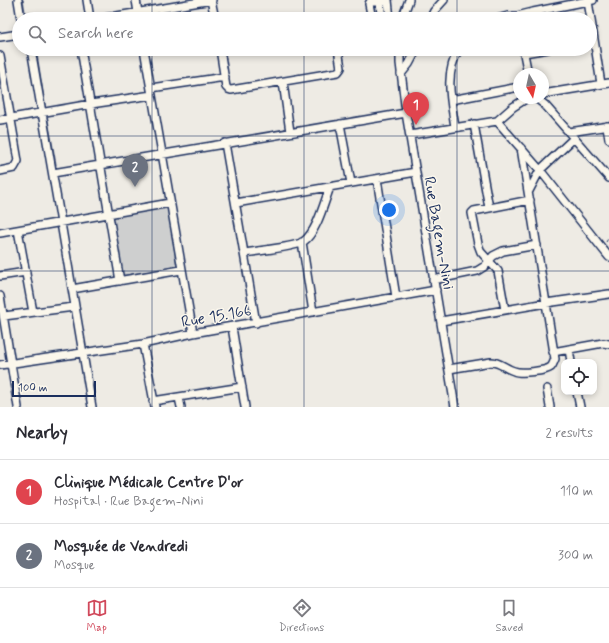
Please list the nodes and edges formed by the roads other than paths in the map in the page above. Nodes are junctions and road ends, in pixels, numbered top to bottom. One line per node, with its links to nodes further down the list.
1 (18, 0): 11 (street)
2 (87, 0): 12 (street)
3 (136, 0): 13 (street)
4 (212, 0): 9 (street); 15 (street)
5 (409, 0): 19 (street)
6 (444, 0): 20 (street)
7 (591, 0): 21 (street); 22 (street)
8 (388, 1): 10 (street); 18 (street)
9 (192, 2): 14 (street)
10 (380, 2): 16 (street); 17 (street)
11 (20, 12)
12 (89, 12)
13 (138, 12)
14 (154, 12)
15 (214, 12)
16 (371, 12)
17 (384, 12)
18 (387, 12)
19 (405, 12)
20 (434, 12)
21 (533, 12)
22 (591, 12)
23 (12, 35): 24 (street)
24 (0, 37)
25 (0, 56): 53 (street)
26 (32, 56): 51 (street)
27 (82, 56): 48 (street)
28 (145, 56): 45 (street)
29 (221, 56): 40 (street)
30 (339, 56): 41 (street)
31 (398, 56): 37 (street)
32 (400, 56): 37 (street)
33 (413, 56): 39 (street)
34 (457, 56): 47 (street)
35 (524, 56): 38 (street)
36 (595, 56): 43 (street)
37 (400, 63): 39 (street, Rue Bagem-Nini)
38 (527, 68)
39 (401, 74): 52 (street, Rue Bagem-Nini)
40 (225, 78): 41 (street); 45 (street)
41 (283, 82): 60 (street)
42 (609, 83): 43 (street)
43 (601, 84): 46 (street)
44 (513, 88): 47 (street)
45 (151, 91): 48 (street); 67 (street)
46 (549, 93)
47 (451, 100): 59 (street)
48 (90, 104): 51 (street); 68 (street)
49 (518, 104): 55 (street)
50 (544, 104): 61 (street)
51 (42, 113): 53 (street); 72 (street)
52 (406, 113): 56 (street); 62 (street, Rue Bagem-Nini)
53 (10, 119): 54 (street); 70 (street)
54 (0, 120)
55 (497, 121): 57 (street); 66 (street)
56 (340, 124): 60 (street); 75 (street)
57 (474, 124): 59 (street); 81 (street)
58 (608, 126): 61 (street); 64 (street)
59 (455, 127): 62 (street)
60 (290, 132): 65 (street)
61 (569, 132): 63 (street)
62 (410, 135): 71 (street, Rue Bagem-Nini)
63 (574, 138): 69 (street); 73 (street)
64 (609, 139)
65 (225, 143): 67 (street); 80 (street)
66 (522, 148): 69 (street); 77 (street)
67 (162, 154): 68 (street); 79 (street)
68 (100, 164): 72 (street); 82 (street)
69 (540, 170): 77 (street); 88 (street)
70 (0, 171)
71 (416, 172): 74 (street); 95 (street, Rue Bagem-Nini)
72 (53, 173): 83 (street)
73 (609, 178)
74 (377, 179): 75 (street); 101 (street)
75 (351, 183): 76 (street)
76 (330, 187): 80 (street); 86 (street)
77 (529, 191): 78 (street)
78 (530, 200): 81 (street); 87 (street)
79 (170, 203): 82 (street); 92 (street)
80 (236, 203): 89 (street)
81 (489, 208): 91 (street)
82 (108, 213): 83 (street); 96 (street)
83 (61, 222): 84 (street); 97 (street)
84 (18, 230): 85 (street); 93 (street)
85 (0, 233)
86 (302, 242): 89 (street); 106 (street)
87 (537, 246): 91 (street); 102 (street)
88 (605, 247): 90 (street)
89 (245, 253): 109 (street)
90 (609, 257)
91 (489, 260): 95 (street); 104 (street)
92 (182, 270): 96 (street); 111 (street)
93 (26, 272): 94 (street); 105 (street)
94 (0, 276)
95 (433, 280): 98 (street, Rue Bagem-Nini)
96 (120, 281): 97 (street)
97 (72, 289): 103 (street)
98 (436, 290): 101 (street, Rue 15.166); 108 (street, Rue Bagem-Nini)
99 (609, 294): 102 (street)
100 (0, 296): 107 (street)
101 (396, 297): 106 (street, Rue 15.166)
102 (546, 303): 104 (street); 116 (street)
103 (74, 307): 105 (street); 115 (street)
104 (505, 310): 108 (street)
105 (32, 312): 107 (street)
106 (313, 312): 109 (street, Rue 15.166)
107 (4, 316): 118 (street)
108 (441, 321): 120 (street, Rue Bagem-Nini)
109 (256, 323): 110 (street, Rue 15.166)
110 (232, 327): 111 (street, Rue 15.166); 121 (street)
111 (193, 333): 112 (street, Rue 15.166)
112 (143, 344): 115 (street, Rue 15.166); 125 (street)
113 (609, 344): 114 (street)
114 (569, 349): 116 (street); 117 (street)
115 (83, 352): 118 (street, Rue 15.166); 127 (street)
116 (553, 352): 120 (street)
117 (571, 359)
118 (11, 363): 119 (street, Rue 15.166); 126 (street)
119 (0, 365)
120 (449, 369): 130 (street, Rue Bagem-Nini)
121 (242, 387): 124 (street); 129 (street)
122 (547, 389): 131 (street)
123 (578, 395): 132 (street)
124 (179, 398): 125 (street); 128 (street)
125 (154, 404)
126 (18, 407)
127 (92, 407)
128 (181, 407)
129 (245, 407)
130 (455, 407)
131 (550, 407)
132 (580, 407)

